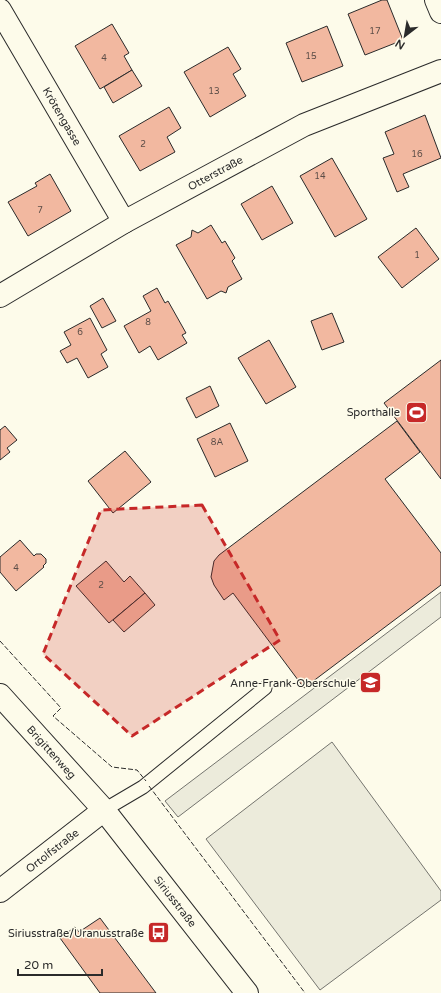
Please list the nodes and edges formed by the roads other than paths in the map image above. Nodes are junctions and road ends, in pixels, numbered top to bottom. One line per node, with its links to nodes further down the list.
1 (436, 0): 3 (street)
2 (0, 10): 5 (street, Krötengasse)
3 (441, 12)
4 (441, 71): 5 (street, Otterstraße)
5 (124, 222): 6 (street, Otterstraße)
6 (0, 296)
7 (265, 688): 9 (lane)
8 (0, 695): 9 (street, Brigittenweg)
9 (104, 810): 10 (street, Ortolfstraße); 11 (street, Siriusstraße)
10 (0, 891)
11 (248, 993)

